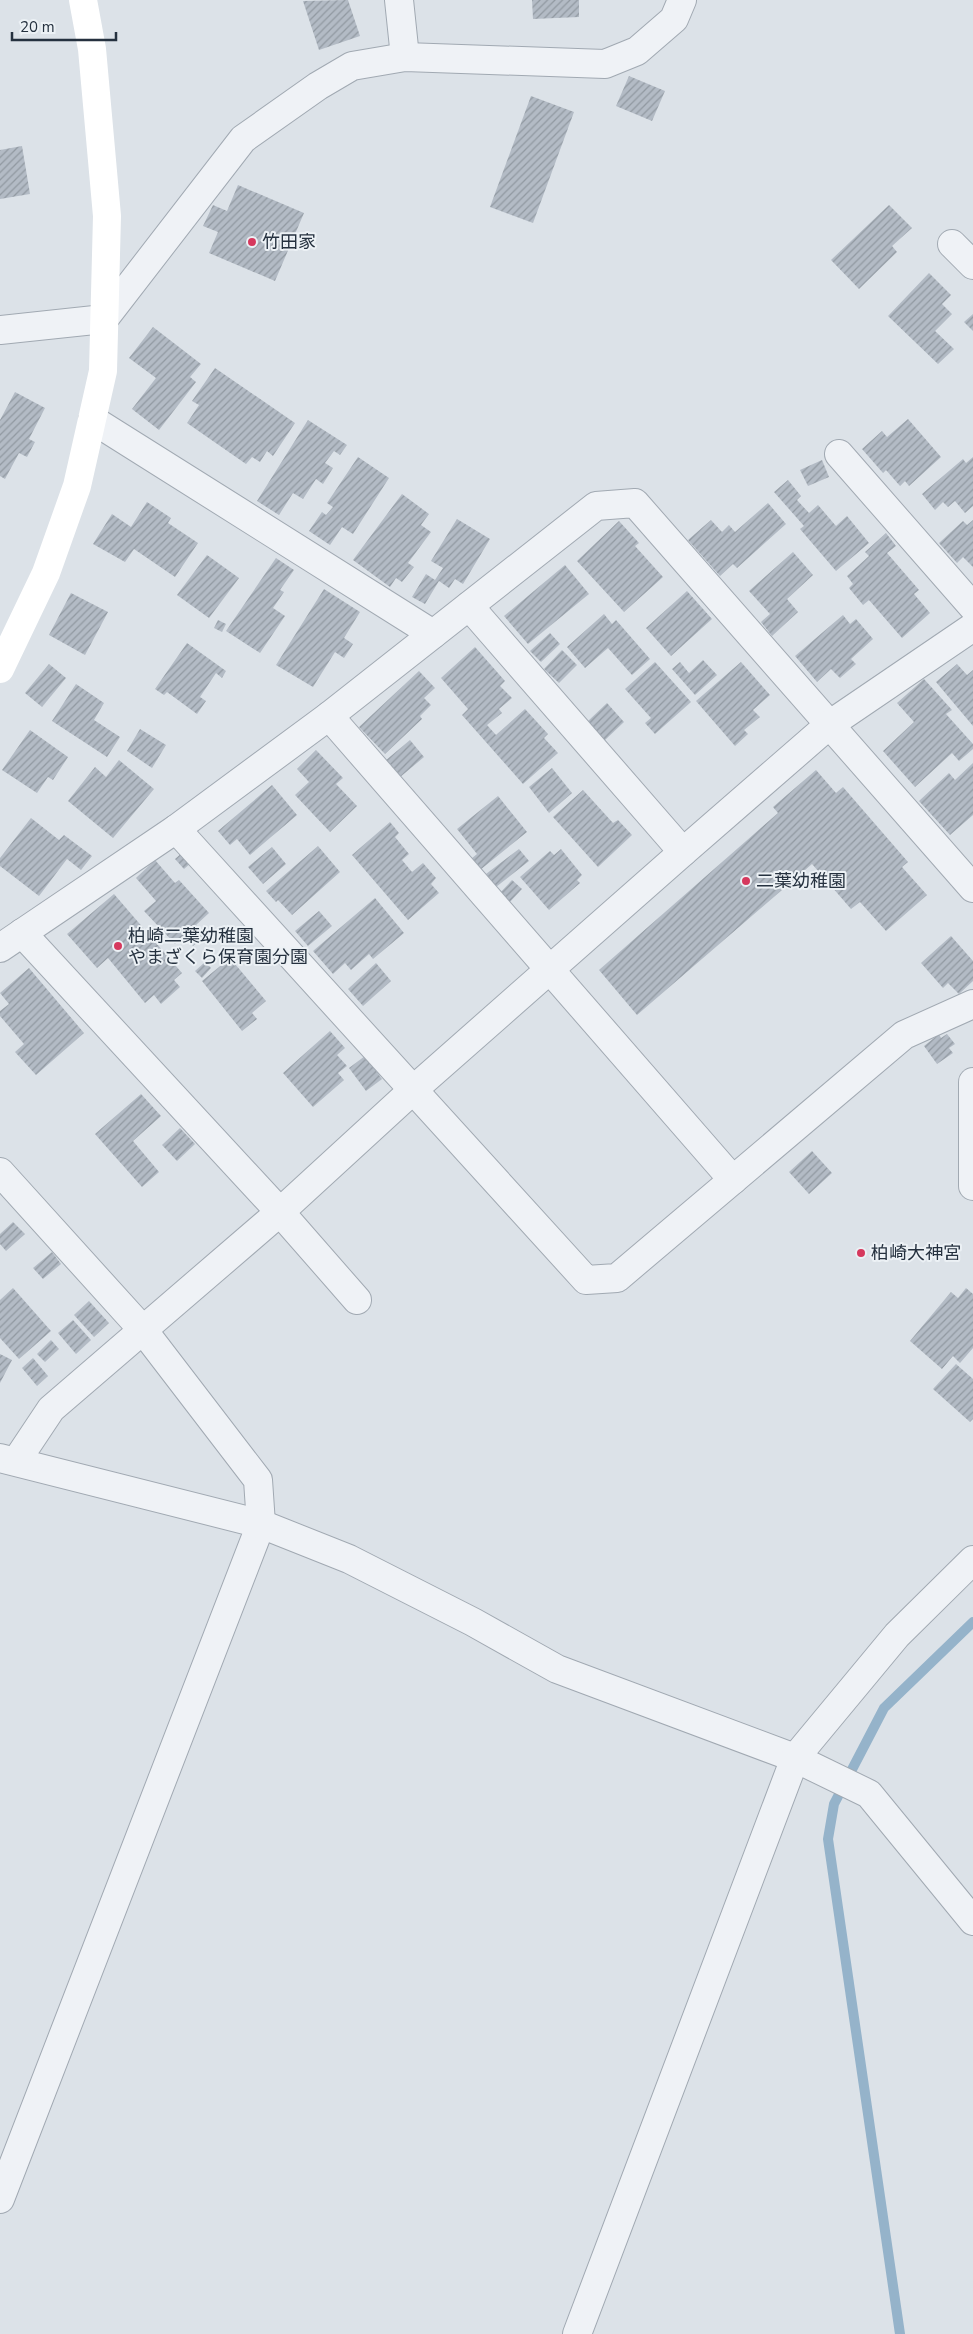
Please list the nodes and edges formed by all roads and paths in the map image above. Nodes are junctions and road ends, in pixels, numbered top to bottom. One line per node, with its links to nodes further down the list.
1 (83, 0): 7 (street)
2 (399, 0): 4 (street)
3 (682, 0): 4 (street)
4 (405, 58): 7 (street)
5 (952, 244): 6 (street)
6 (973, 265)
7 (104, 320): 8 (street); 9 (street)
8 (0, 330)
9 (93, 420): 14 (street); 15 (street)
10 (839, 454): 12 (street)
11 (468, 606): 14 (street); 17 (street); 19 (street)
12 (973, 607)
13 (973, 626): 17 (street)
14 (433, 634): 16 (street)
15 (0, 669)
16 (329, 716): 18 (street); 23 (street)
17 (829, 725): 19 (street); 20 (street)
18 (176, 829): 21 (street); 26 (street)
19 (683, 852): 23 (street)
20 (973, 888)
21 (22, 933): 22 (street); 30 (street)
22 (0, 948)
23 (550, 971): 26 (street); 28 (street)
24 (973, 1004): 28 (street)
25 (973, 1082): 29 (street)
26 (413, 1090): 28 (street); 30 (street)
27 (0, 1172): 32 (street)
28 (732, 1180)
29 (973, 1186)
30 (280, 1212): 31 (street); 32 (street)
31 (357, 1300)
32 (143, 1330): 33 (street); 34 (street)
33 (8, 1459): 34 (street)
34 (261, 1524): 36 (street); 38 (street)
35 (973, 1560): 36 (street)
36 (795, 1758): 37 (street); 39 (street)
37 (973, 1921)
38 (0, 2199)
39 (577, 2334)

